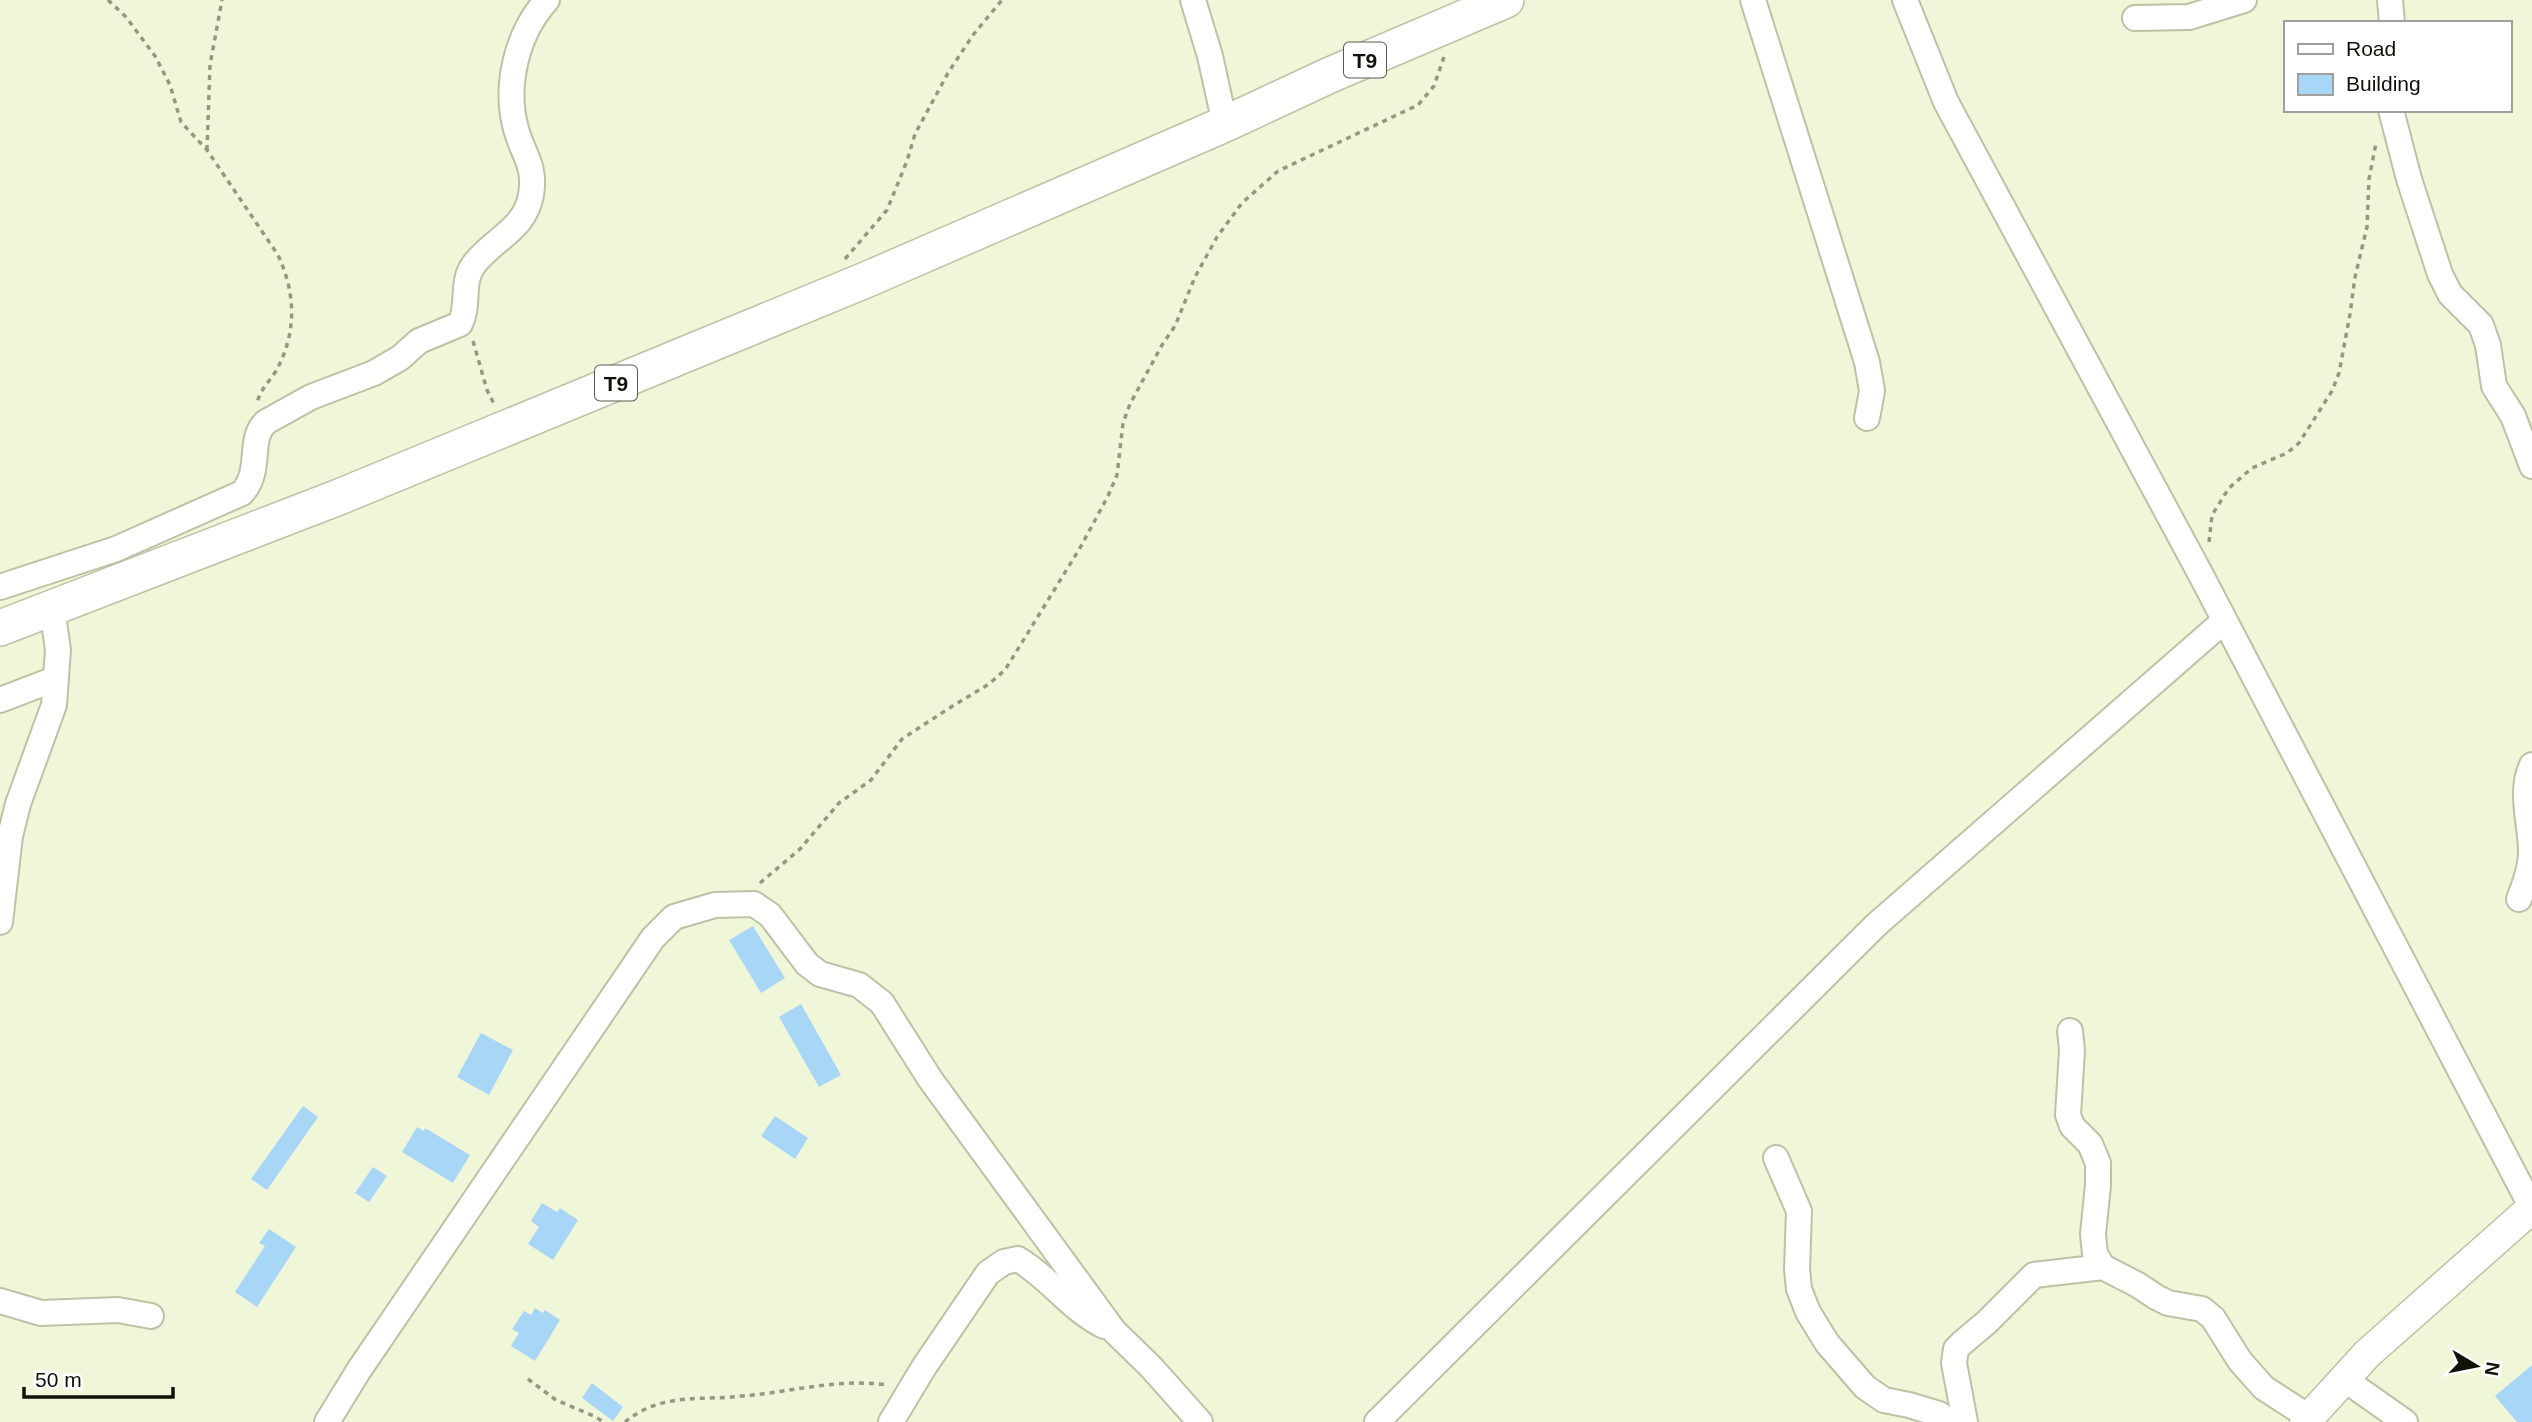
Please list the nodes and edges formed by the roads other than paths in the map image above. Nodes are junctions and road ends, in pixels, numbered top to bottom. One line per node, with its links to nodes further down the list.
1 (547, 0): 15 (street)
2 (1193, 0): 11 (street)
3 (1506, 0): 11 (highway, T9)
4 (1753, 0): 12 (street)
5 (1906, 0): 17 (street)
6 (2244, 0): 8 (street)
7 (2390, 0): 9 (street)
8 (2135, 18)
9 (2392, 21)
10 (2392, 112): 13 (street)
11 (1225, 124): 16 (highway, T9)
12 (1867, 418)
13 (2523, 422): 14 (street)
14 (2532, 466)
15 (0, 587)
16 (52, 608): 18 (highway, T9); 19 (street)
17 (2224, 621): 26 (street); 36 (street)
18 (0, 628)
19 (55, 679): 20 (street); 23 (street)
20 (0, 700)
21 (2532, 765): 22 (street)
22 (2519, 899)
23 (0, 922)
24 (2070, 1031): 27 (street)
25 (1776, 1158): 37 (street)
26 (2532, 1208): 31 (main road)
27 (2103, 1267): 32 (street); 38 (street)
28 (0, 1301): 29 (street)
29 (151, 1317)
30 (1114, 1331): 33 (street); 34 (street); 35 (street)
31 (2344, 1379): 32 (main road); 39 (street)
32 (2307, 1420)
33 (327, 1422)
34 (891, 1422)
35 (1200, 1422)
36 (1377, 1422)
37 (1950, 1422)
38 (1965, 1422)
39 (2405, 1422)

